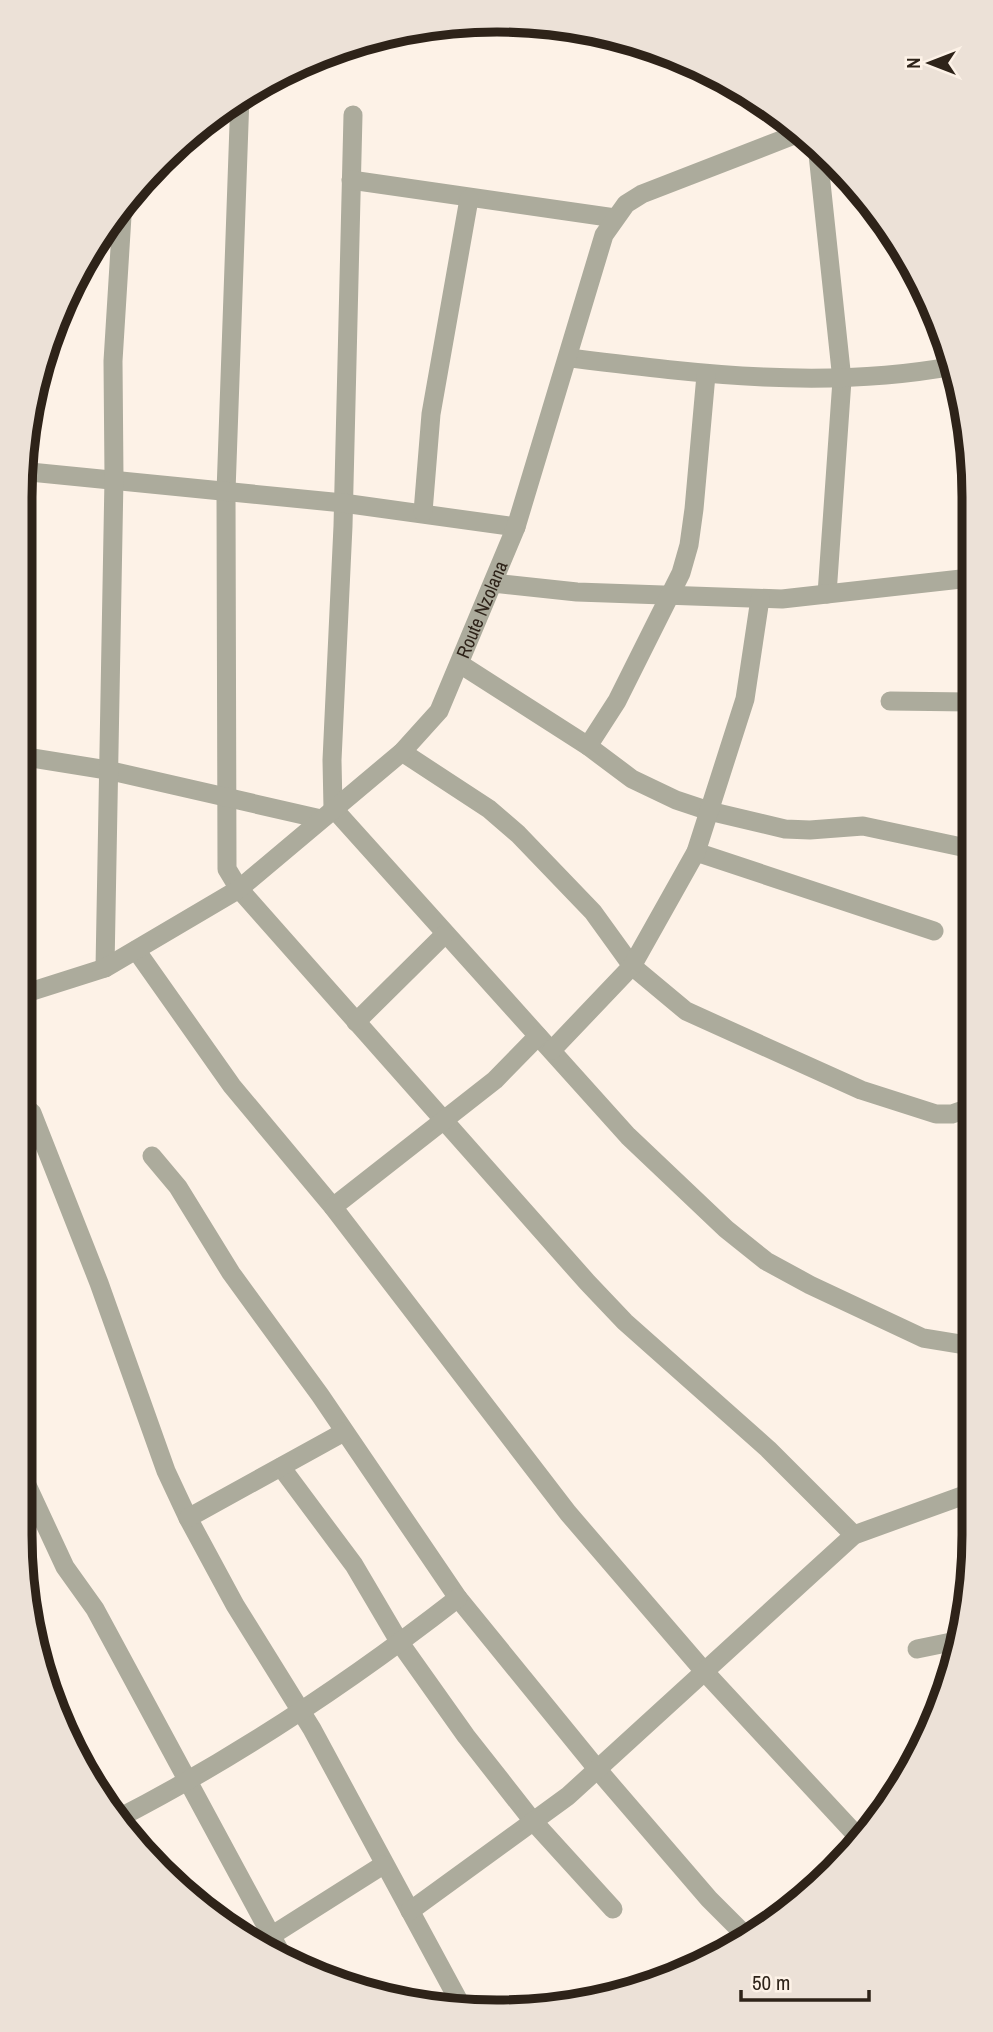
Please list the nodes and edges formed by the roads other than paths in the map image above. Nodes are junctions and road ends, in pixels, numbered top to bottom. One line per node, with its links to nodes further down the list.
1 (240, 109): 15 (street)
2 (353, 115): 5 (street)
3 (790, 137): 7 (street, Route Nzolana)
4 (819, 162): 12 (street)
5 (351, 180): 6 (street); 16 (street)
6 (469, 199): 7 (street); 17 (street)
7 (615, 218): 9 (street, Route Nzolana)
8 (122, 222): 14 (street)
9 (570, 358): 11 (street); 18 (street, Route Nzolana)
10 (943, 367): 12 (street)
11 (706, 375): 12 (street); 21 (street)
12 (842, 380): 22 (street)
13 (32, 472): 14 (street)
14 (114, 478): 15 (street); 30 (street)
15 (226, 492): 16 (street); 31 (street)
16 (344, 503): 17 (street); 33 (street)
17 (423, 512): 18 (street)
18 (516, 527): 20 (street, Route Nzolana)
19 (962, 579): 22 (street)
20 (493, 583): 21 (street); 24 (street, Route Nzolana)
21 (672, 593): 23 (street); 27 (street)
22 (827, 594): 23 (street)
23 (760, 599): 32 (street)
24 (460, 664): 27 (street); 28 (street, Route Nzolana)
25 (890, 701): 26 (street)
26 (962, 702)
27 (588, 746): 32 (street)
28 (402, 752): 33 (street, Route Nzolana); 40 (street)
29 (32, 758): 30 (street)
30 (107, 770): 31 (street); 41 (street)
31 (225, 797): 33 (street); 36 (street)
32 (709, 811): 34 (street); 35 (street)
33 (327, 813): 36 (street, Route Nzolana); 38 (street)
34 (962, 847)
35 (696, 852): 37 (street); 40 (street)
36 (239, 889): 39 (street, Route Nzolana); 43 (street)
37 (934, 932)
38 (444, 935): 43 (street); 44 (street)
39 (136, 950): 41 (street, Route Nzolana); 50 (street)
40 (632, 966): 45 (street); 46 (street)
41 (105, 968): 42 (street, Route Nzolana)
42 (32, 991)
43 (356, 1022): 48 (street)
44 (538, 1036): 45 (street); 48 (street)
45 (552, 1050): 51 (street)
46 (962, 1111)
47 (32, 1113): 56 (street)
48 (446, 1120): 50 (street); 57 (street)
49 (152, 1156): 52 (street)
50 (333, 1207): 62 (street)
51 (962, 1344)
52 (344, 1432): 53 (street); 58 (street)
53 (281, 1467): 56 (street); 60 (street)
54 (32, 1496): 65 (street)
55 (962, 1496): 57 (street)
56 (188, 1518): 63 (street)
57 (854, 1535): 62 (street)
58 (458, 1598): 60 (street); 64 (street)
59 (949, 1642): 61 (street)
60 (400, 1643): 63 (street); 67 (street)
61 (917, 1649)
62 (703, 1670): 64 (street); 68 (street)
63 (300, 1711): 65 (street); 69 (street)
64 (598, 1770): 67 (street); 72 (street)
65 (189, 1782): 66 (street); 73 (street)
66 (125, 1815)
67 (532, 1820): 70 (street); 71 (street)
68 (854, 1832)
69 (383, 1865): 71 (street); 73 (street)
70 (613, 1909)
71 (410, 1911): 76 (street)
72 (741, 1931)
73 (272, 1936): 74 (street); 75 (street)
74 (267, 1939)
75 (277, 1945)
76 (458, 1999)

